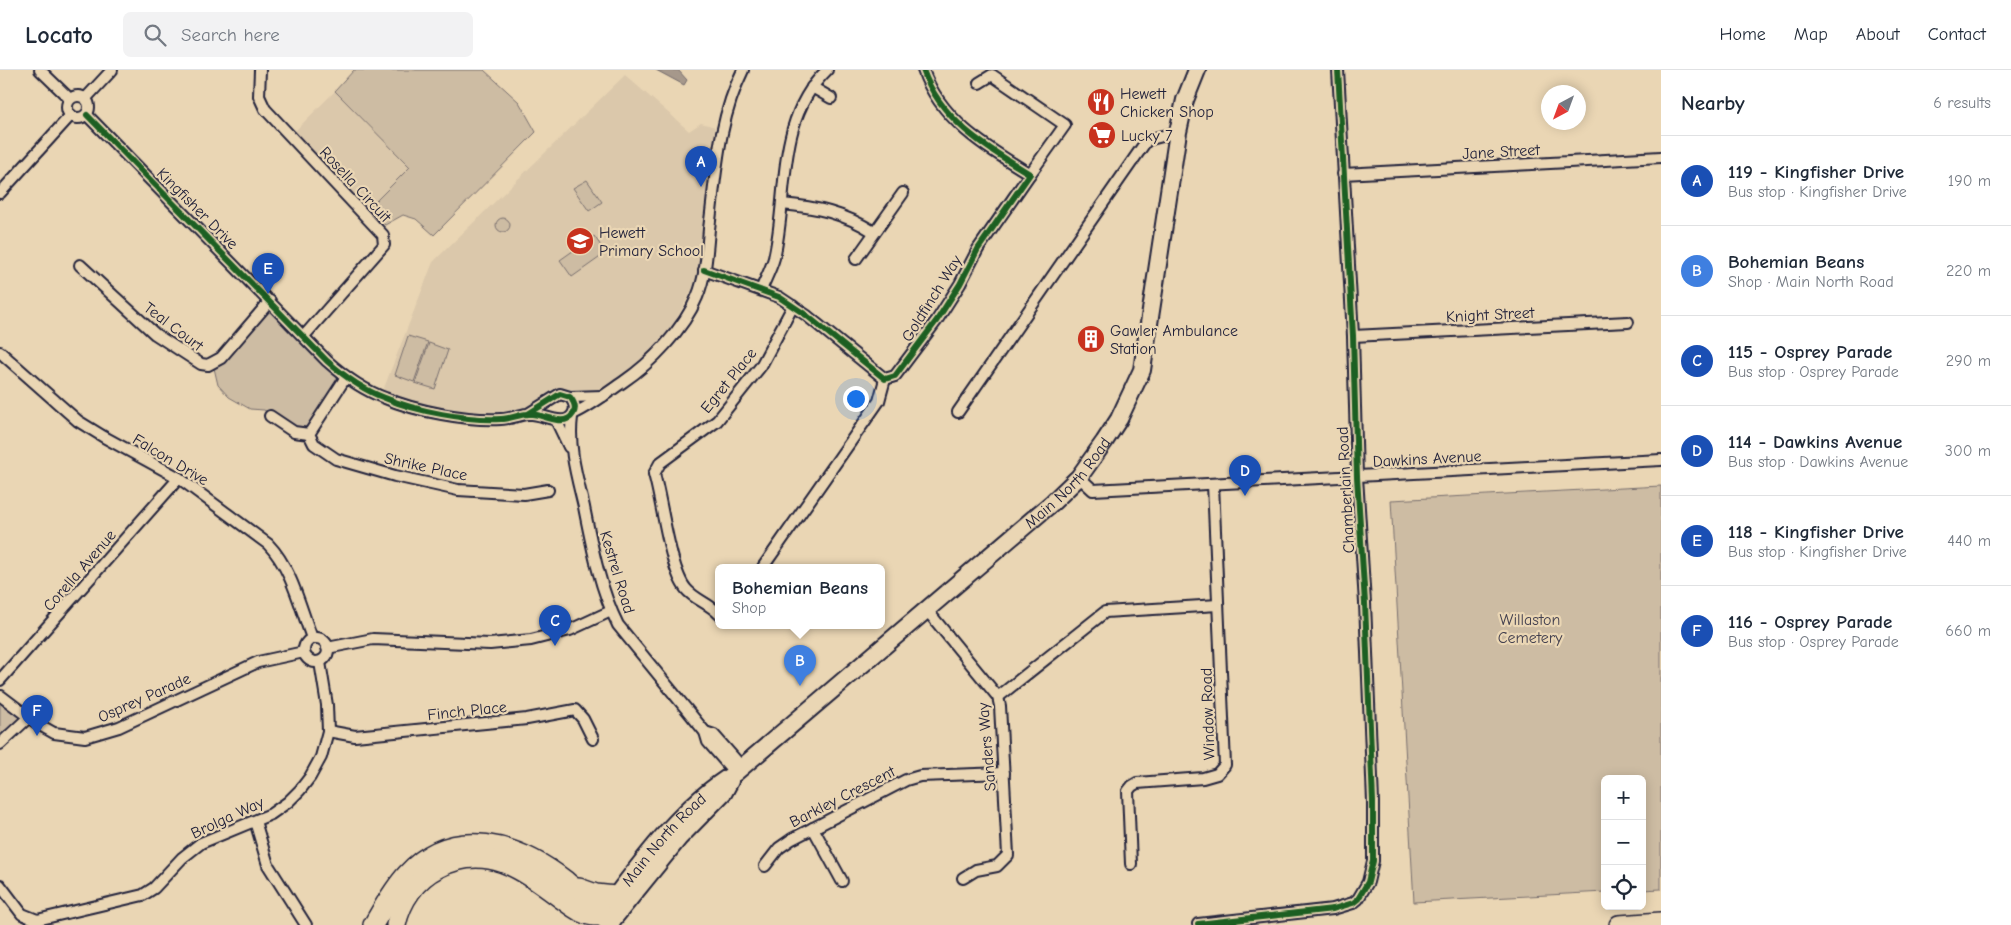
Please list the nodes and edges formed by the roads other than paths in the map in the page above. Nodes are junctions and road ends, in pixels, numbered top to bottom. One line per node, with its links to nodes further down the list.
1 (40, 70): 14 (street)
2 (112, 70): 12 (street)
3 (260, 70): 32 (street, Rosella Circuit)
4 (743, 70): 27 (street)
5 (827, 70): 11 (street)
6 (923, 70): 19 (street)
7 (1197, 70): 17 (main road, Main North Road)
8 (1338, 70): 20 (street, Chamberlain Road)
9 (992, 72): 10 (street); 19 (street, Goldfinch Way)
10 (979, 84)
11 (812, 87): 13 (street); 23 (street)
12 (86, 98): 14 (street); 16 (street)
13 (831, 98)
14 (70, 99): 15 (street)
15 (71, 115): 16 (street); 21 (street)
16 (87, 115): 29 (street, Kingfisher Drive)
17 (1178, 132): 40 (street); 49 (main road, Main North Road)
18 (1661, 157): 20 (street, Jane Street)
19 (1030, 174): 36 (street, Goldfinch Way)
20 (1343, 174): 33 (street, Chamberlain Road)
21 (0, 193)
22 (903, 193): 24 (street)
23 (782, 204): 24 (street); 28 (street)
24 (874, 232): 25 (street)
25 (856, 259)
26 (80, 265): 29 (street, Teal Court)
27 (704, 270): 28 (street); 37 (street)
28 (761, 290): 30 (street)
29 (270, 301): 32 (street, Kingfisher Drive)
30 (793, 306): 36 (street); 55 (street, Egret Place)
31 (1628, 322): 33 (street, Knight Street)
32 (304, 336): 35 (street, Kingfisher Drive)
33 (1352, 336): 48 (street, Chamberlain Road)
34 (1, 355): 50 (street, Falcon Drive)
35 (346, 376): 41 (street, Kingfisher Drive); 45 (street)
36 (885, 379): 53 (street)
37 (603, 396): 38 (street); 42 (street)
38 (570, 397): 39 (street); 42 (street)
39 (551, 398): 41 (street, Kingfisher Drive); 44 (street)
40 (958, 412)
41 (528, 414): 44 (street, Kingfisher Drive)
42 (573, 415): 44 (street); 46 (street, Kestrel Road)
43 (270, 416): 45 (street, Shrike Place)
44 (554, 419): 46 (street, Kestrel Road)
45 (309, 434): 52 (street, Shrike Place)
46 (572, 452): 57 (street, Kestrel Road)
47 (1661, 460): 48 (street, Dawkins Avenue)
48 (1357, 476): 51 (street, Dawkins Avenue); 83 (street, Chamberlain Road)
49 (1079, 477): 51 (street, Dawkins Avenue); 56 (main road, Main North Road)
50 (179, 478): 58 (street, Falcon Drive); 62 (street, Corella Avenue)
51 (1213, 484): 54 (street, Window Road)
52 (548, 490)
53 (765, 564)
54 (1218, 605): 64 (street); 73 (street, Window Road)
55 (715, 609)
56 (926, 610): 64 (street, Sanders Way); 69 (main road, Main North Road)
57 (611, 611): 59 (street); 69 (street, Kestrel Road)
58 (312, 638): 59 (street); 60 (street)
59 (327, 648): 61 (street)
60 (304, 652): 61 (street); 65 (street, Osprey Parade)
61 (320, 662): 66 (street, Brolga Way)
62 (0, 680): 63 (street)
63 (1, 697): 65 (street, Osprey Parade)
64 (998, 697): 70 (street, Sanders Way)
65 (29, 717): 68 (street)
66 (328, 732): 67 (street, Finch Place); 71 (street, Brolga Way)
67 (593, 739)
68 (0, 744)
69 (738, 770): 79 (main road, Main North Road); 81 (main road, Main North Road)
70 (1004, 773): 72 (street, Barkley Crescent); 75 (street, Sanders Way)
71 (254, 821): 78 (street, Brolga Way); 84 (street)
72 (813, 828): 74 (street, Barkley Crescent); 77 (street)
73 (1131, 864)
74 (765, 866)
75 (963, 878)
76 (565, 880): 79 (highway); 81 (highway); 85 (highway)
77 (842, 881)
78 (0, 885)
79 (615, 896): 81 (main road, Main North Road)
80 (578, 917): 81 (highway); 86 (highway)
81 (605, 919)
82 (1661, 922): 87 (highway)
83 (1198, 924)
84 (306, 925)
85 (373, 925)
86 (396, 925)
87 (1619, 925)

